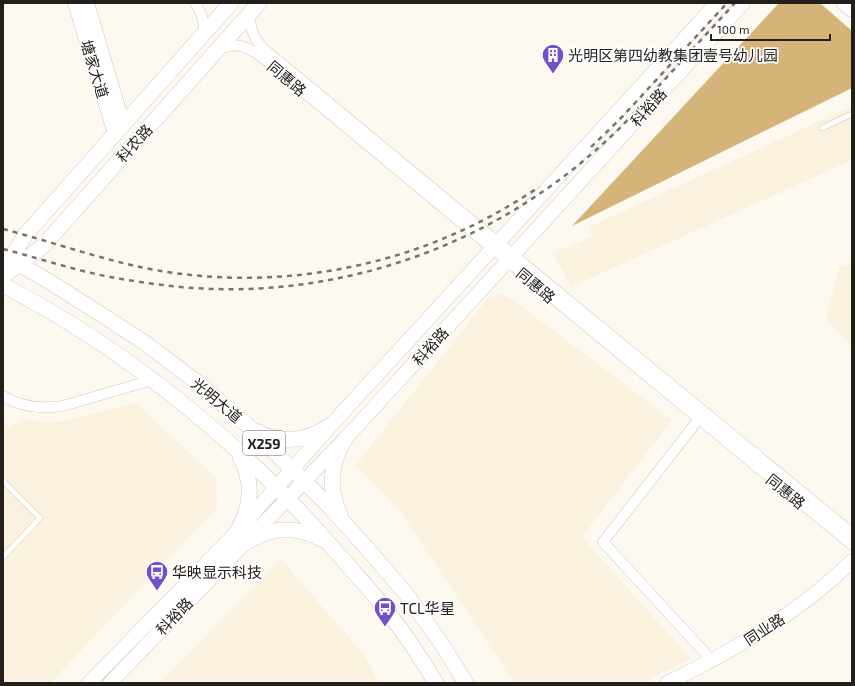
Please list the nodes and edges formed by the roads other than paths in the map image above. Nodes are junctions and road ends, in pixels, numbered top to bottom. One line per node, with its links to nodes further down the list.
1 (75, 3): 14 (main road, 塘家大道)
2 (87, 3): 14 (main road, 塘家大道)
3 (195, 3): 10 (street)
4 (231, 3): 10 (main road, 科农路)
5 (718, 3): 15 (main road, 科裕路)
6 (743, 3): 16 (main road, 科裕路)
7 (843, 3): 9 (main road)
8 (256, 6): 11 (main road, 科农路); 15 (street, 同惠路)
9 (852, 10)
10 (204, 34): 14 (main road, 科农路)
11 (215, 52): 15 (street, 同惠路); 17 (main road, 科农路)
12 (852, 114): 13 (lane)
13 (822, 128)
14 (119, 129): 17 (main road, 科农路)
15 (495, 246): 16 (street, 同惠路); 24 (main road, 科裕路)
16 (510, 258): 22 (street, 同惠路); 25 (main road, 科裕路)
17 (9, 263): 18 (main road, 科农路); 23 (main road, 光明大道 / X259)
18 (3, 276)
19 (3, 285): 20 (main road, 光明大道 / X259)
20 (152, 380): 21 (street); 26 (main road, 光明大道 / X259)
21 (3, 396)
22 (702, 416): 33 (street, 同惠路); 35 (street, 同惠路); 40 (street)
23 (246, 424): 24 (main road); 27 (main road, 光明大道 / X259)
24 (332, 424): 27 (main road, 科裕路)
25 (346, 438): 29 (main road, 科裕路); 32 (main road)
26 (229, 443): 30 (main road, 光明大道 / X259); 34 (main road)
27 (292, 470): 29 (main road, 光明大道 / X259); 30 (main road, 科裕路)
28 (3, 481): 37 (lane)
29 (304, 481): 31 (main road, 科裕路); 32 (main road, 光明大道 / X259)
30 (276, 487): 31 (main road, 光明大道 / X259); 34 (main road, 科裕路)
31 (287, 498): 34 (main road, 科裕路); 36 (main road, 光明大道 / X259)
32 (350, 529): 44 (main road, 光明大道 / X259)
33 (852, 533)
34 (240, 538): 36 (main road); 41 (main road, 科裕路); 42 (main road, 科裕路)
35 (852, 544)
36 (332, 547): 43 (main road, 光明大道 / X259)
37 (3, 557)
38 (852, 561): 40 (main road, 同业路)
39 (852, 573): 46 (main road, 同业路)
40 (710, 662): 45 (main road, 同业路)
41 (89, 683)
42 (110, 683)
43 (436, 683)
44 (466, 683)
45 (667, 683)
46 (686, 683)

